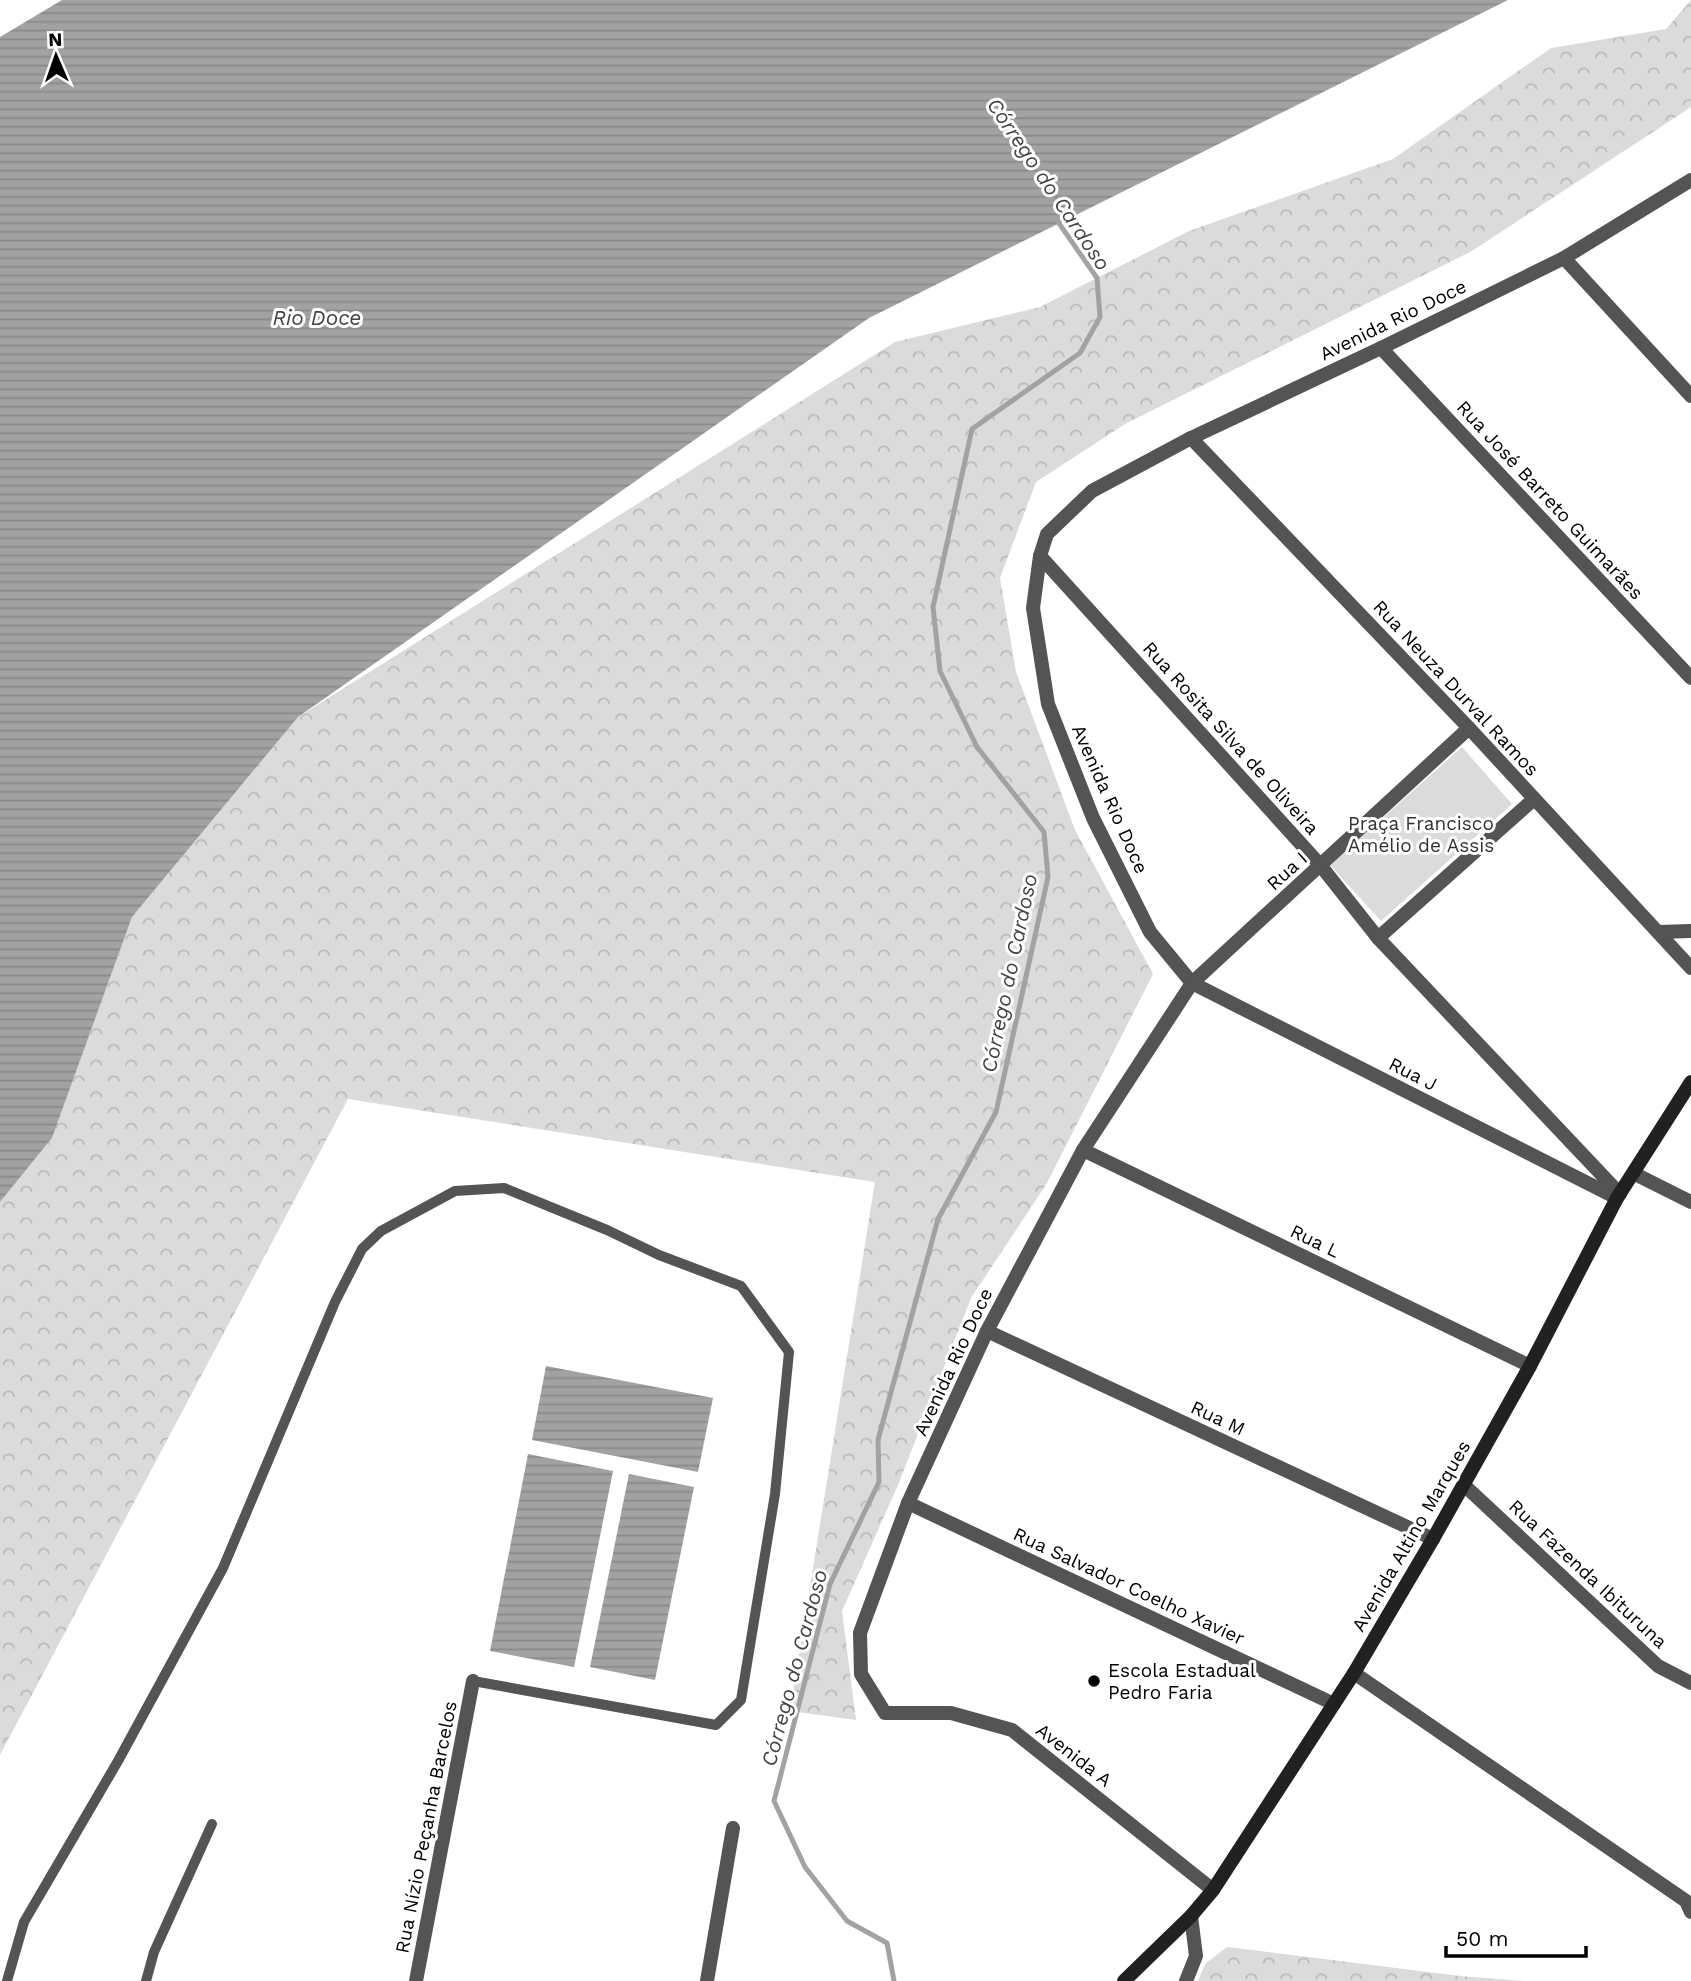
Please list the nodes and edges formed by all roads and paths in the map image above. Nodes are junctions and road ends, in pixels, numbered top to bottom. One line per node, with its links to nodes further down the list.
1 (1691, 180): 2 (street, Avenida Rio Doce)
2 (1564, 258): 3 (street, Avenida Rio Doce); 4 (street)
3 (1381, 348): 5 (street, Avenida Rio Doce); 7 (street, Rua José Barreto Guimarães)
4 (1691, 396)
5 (1191, 438): 6 (street, Avenida Rio Doce); 8 (street, Rua Neuza Durval Ramos)
6 (1040, 556): 10 (street, Rua Rosita Silva de Oliveira); 15 (street, Avenida Rio Doce)
7 (1691, 678)
8 (1469, 728): 9 (street, Rua Neuza Durval Ramos); 10 (street, Rua I)
9 (1534, 799): 12 (street, Rua Neuza Durval Ramos); 13 (street)
10 (1321, 866): 13 (street, Rua Rosita Silva de Oliveira); 15 (street, Rua I)
11 (1691, 931): 12 (street)
12 (1658, 932): 14 (street, Rua Neuza Durval Ramos)
13 (1378, 938): 19 (street, Rua Rosita Silva de Oliveira)
14 (1691, 968)
15 (1192, 983): 17 (street, Avenida Rio Doce); 19 (street, Rua J)
16 (1691, 1082): 18 (main road, Avenida Altino Marques)
17 (1083, 1150): 21 (street, Avenida Rio Doce); 22 (street, Rua L)
18 (1634, 1174): 19 (main road, Avenida Altino Marques); 20 (street)
19 (1619, 1196): 22 (main road, Avenida Altino Marques)
20 (1691, 1202)
21 (987, 1331): 24 (street, Avenida Rio Doce); 25 (street, Rua M)
22 (1530, 1366): 23 (main road, Avenida Altino Marques)
23 (1464, 1485): 25 (main road, Avenida Altino Marques); 28 (street, Rua Fazenda Ibituruna)
24 (908, 1503): 29 (street, Rua Salvador Coelho Xavier); 30 (street, Avenida Rio Doce)
25 (1433, 1539): 26 (main road, Avenida Altino Marques)
26 (1354, 1674): 29 (main road, Avenida Altino Marques); 34 (street)
27 (473, 1681): 36 (lane); 38 (street, Rua Nízio Peçanha Barcelos)
28 (1691, 1683)
29 (1334, 1704): 33 (main road, Avenida Altino Marques)
30 (885, 1713): 33 (street, Avenida A)
31 (212, 1824): 37 (lane)
32 (733, 1828): 39 (street)
33 (1213, 1890): 35 (main road, Avenida Altino Marques)
34 (1691, 1912)
35 (1191, 1916): 40 (main road, Avenida Altino Marques); 41 (street)
36 (7, 1981)
37 (146, 1981)
38 (416, 1981)
39 (706, 1981)
40 (1124, 1981)
41 (1186, 1981)

